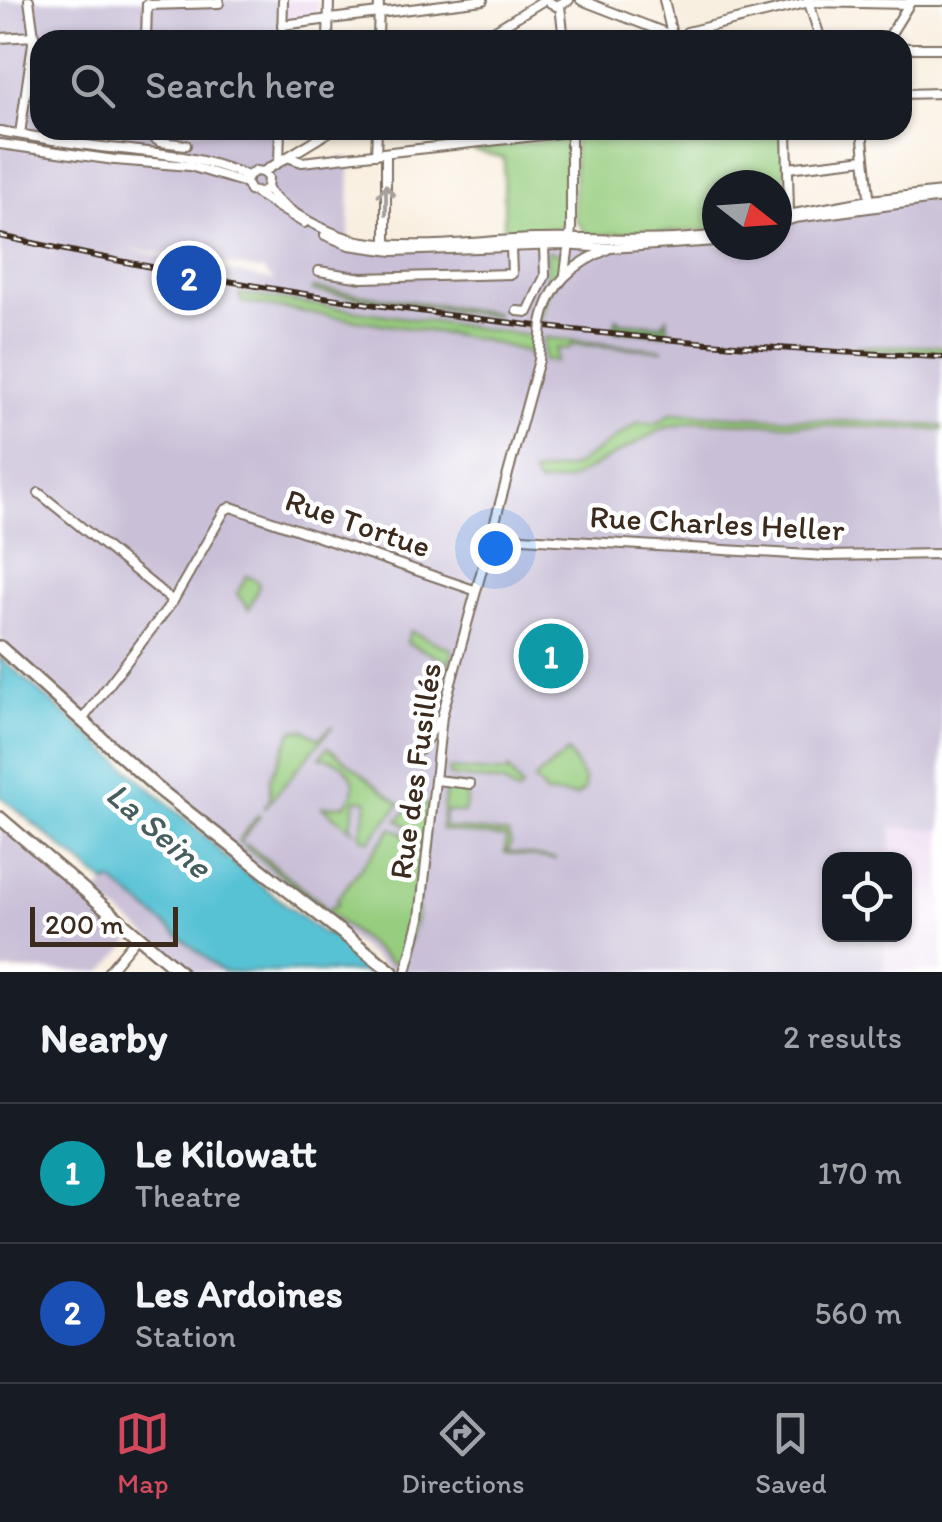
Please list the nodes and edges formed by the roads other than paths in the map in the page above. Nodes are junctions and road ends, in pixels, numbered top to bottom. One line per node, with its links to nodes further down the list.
1 (29, 0): 19 (street)
2 (220, 0): 13 (street)
3 (283, 0): 18 (street)
4 (329, 0): 17 (street)
5 (379, 0): 16 (street)
6 (483, 0): 16 (street)
7 (545, 0): 15 (street); 24 (street)
8 (569, 0): 15 (street)
9 (581, 0): 26 (street)
10 (664, 0): 27 (street)
11 (809, 1): 14 (street); 28 (street); 29 (street)
12 (942, 1): 14 (street)
13 (147, 2): 20 (street)
14 (910, 2): 30 (street)
15 (560, 6): 25 (street)
16 (378, 13): 17 (street); 23 (street)
17 (328, 20): 18 (street); 22 (street)
18 (282, 26): 21 (street)
19 (33, 30)
20 (146, 30)
21 (282, 30)
22 (328, 30)
23 (378, 30)
24 (496, 30)
25 (563, 30)
26 (657, 30)
27 (673, 30)
28 (695, 30)
29 (818, 30)
30 (893, 30)
31 (30, 36): 32 (street)
32 (0, 38)
33 (912, 48): 34 (street)
34 (942, 48)
35 (30, 64): 39 (street)
36 (942, 93): 37 (street)
37 (912, 94)
38 (0, 130): 39 (street)
39 (20, 134): 40 (street)
40 (30, 135)
41 (64, 140): 52 (street)
42 (157, 140): 51 (street)
43 (280, 140): 57 (street)
44 (315, 140): 54 (street)
45 (378, 140): 53 (street)
46 (498, 140): 53 (street)
47 (573, 140): 67 (street)
48 (788, 140): 58 (street)
49 (863, 140): 55 (street)
50 (0, 144): 56 (street)
51 (186, 145)
52 (136, 150): 56 (street); 60 (street)
53 (381, 154): 54 (street); 70 (street, one-way to 53)
54 (290, 158): 57 (street)
55 (866, 159): 58 (street); 64 (street)
56 (136, 162): 60 (street)
57 (280, 162): 59 (street)
58 (788, 168)
59 (263, 172): 60 (street); 61 (street)
60 (247, 179): 62 (street)
61 (267, 188): 62 (street); 70 (street)
62 (258, 194): 72 (street)
63 (942, 195): 64 (street)
64 (870, 204): 65 (street); 66 (street)
65 (792, 213)
66 (792, 218)
67 (572, 239): 68 (street); 70 (street); 71 (street); 73 (street); 74 (street)
68 (702, 239)
69 (702, 239): 73 (street)
70 (386, 244)
71 (547, 245): 72 (street); 74 (street); 76 (street)
72 (512, 247): 75 (street)
73 (610, 248): 74 (street)
74 (572, 263): 78 (street, Rue des Fusillés, bridge)
75 (319, 271)
76 (517, 311)
77 (39, 494): 81 (street)
78 (489, 536): 79 (street, Rue Charles Heller); 80 (street, Rue des Fusillés)
79 (942, 554)
80 (474, 590): 81 (street, Rue Tortue); 83 (street, Rue des Fusillés)
81 (173, 601): 84 (street)
82 (0, 644): 84 (main road)
83 (442, 716): 85 (street); 86 (street, Rue des Fusillés)
84 (84, 718): 95 (main road)
85 (428, 738): 86 (street); 87 (street)
86 (440, 738): 88 (street, Rue des Fusillés)
87 (420, 750)
88 (436, 780): 89 (street); 92 (street, Rue des Fusillés)
89 (470, 784)
90 (0, 818): 91 (main road)
91 (139, 939): 93 (street); 94 (main road)
92 (408, 959): 95 (street); 96 (street, Rue des Fusillés)
93 (108, 972)
94 (178, 972)
95 (394, 972)
96 (406, 972)

